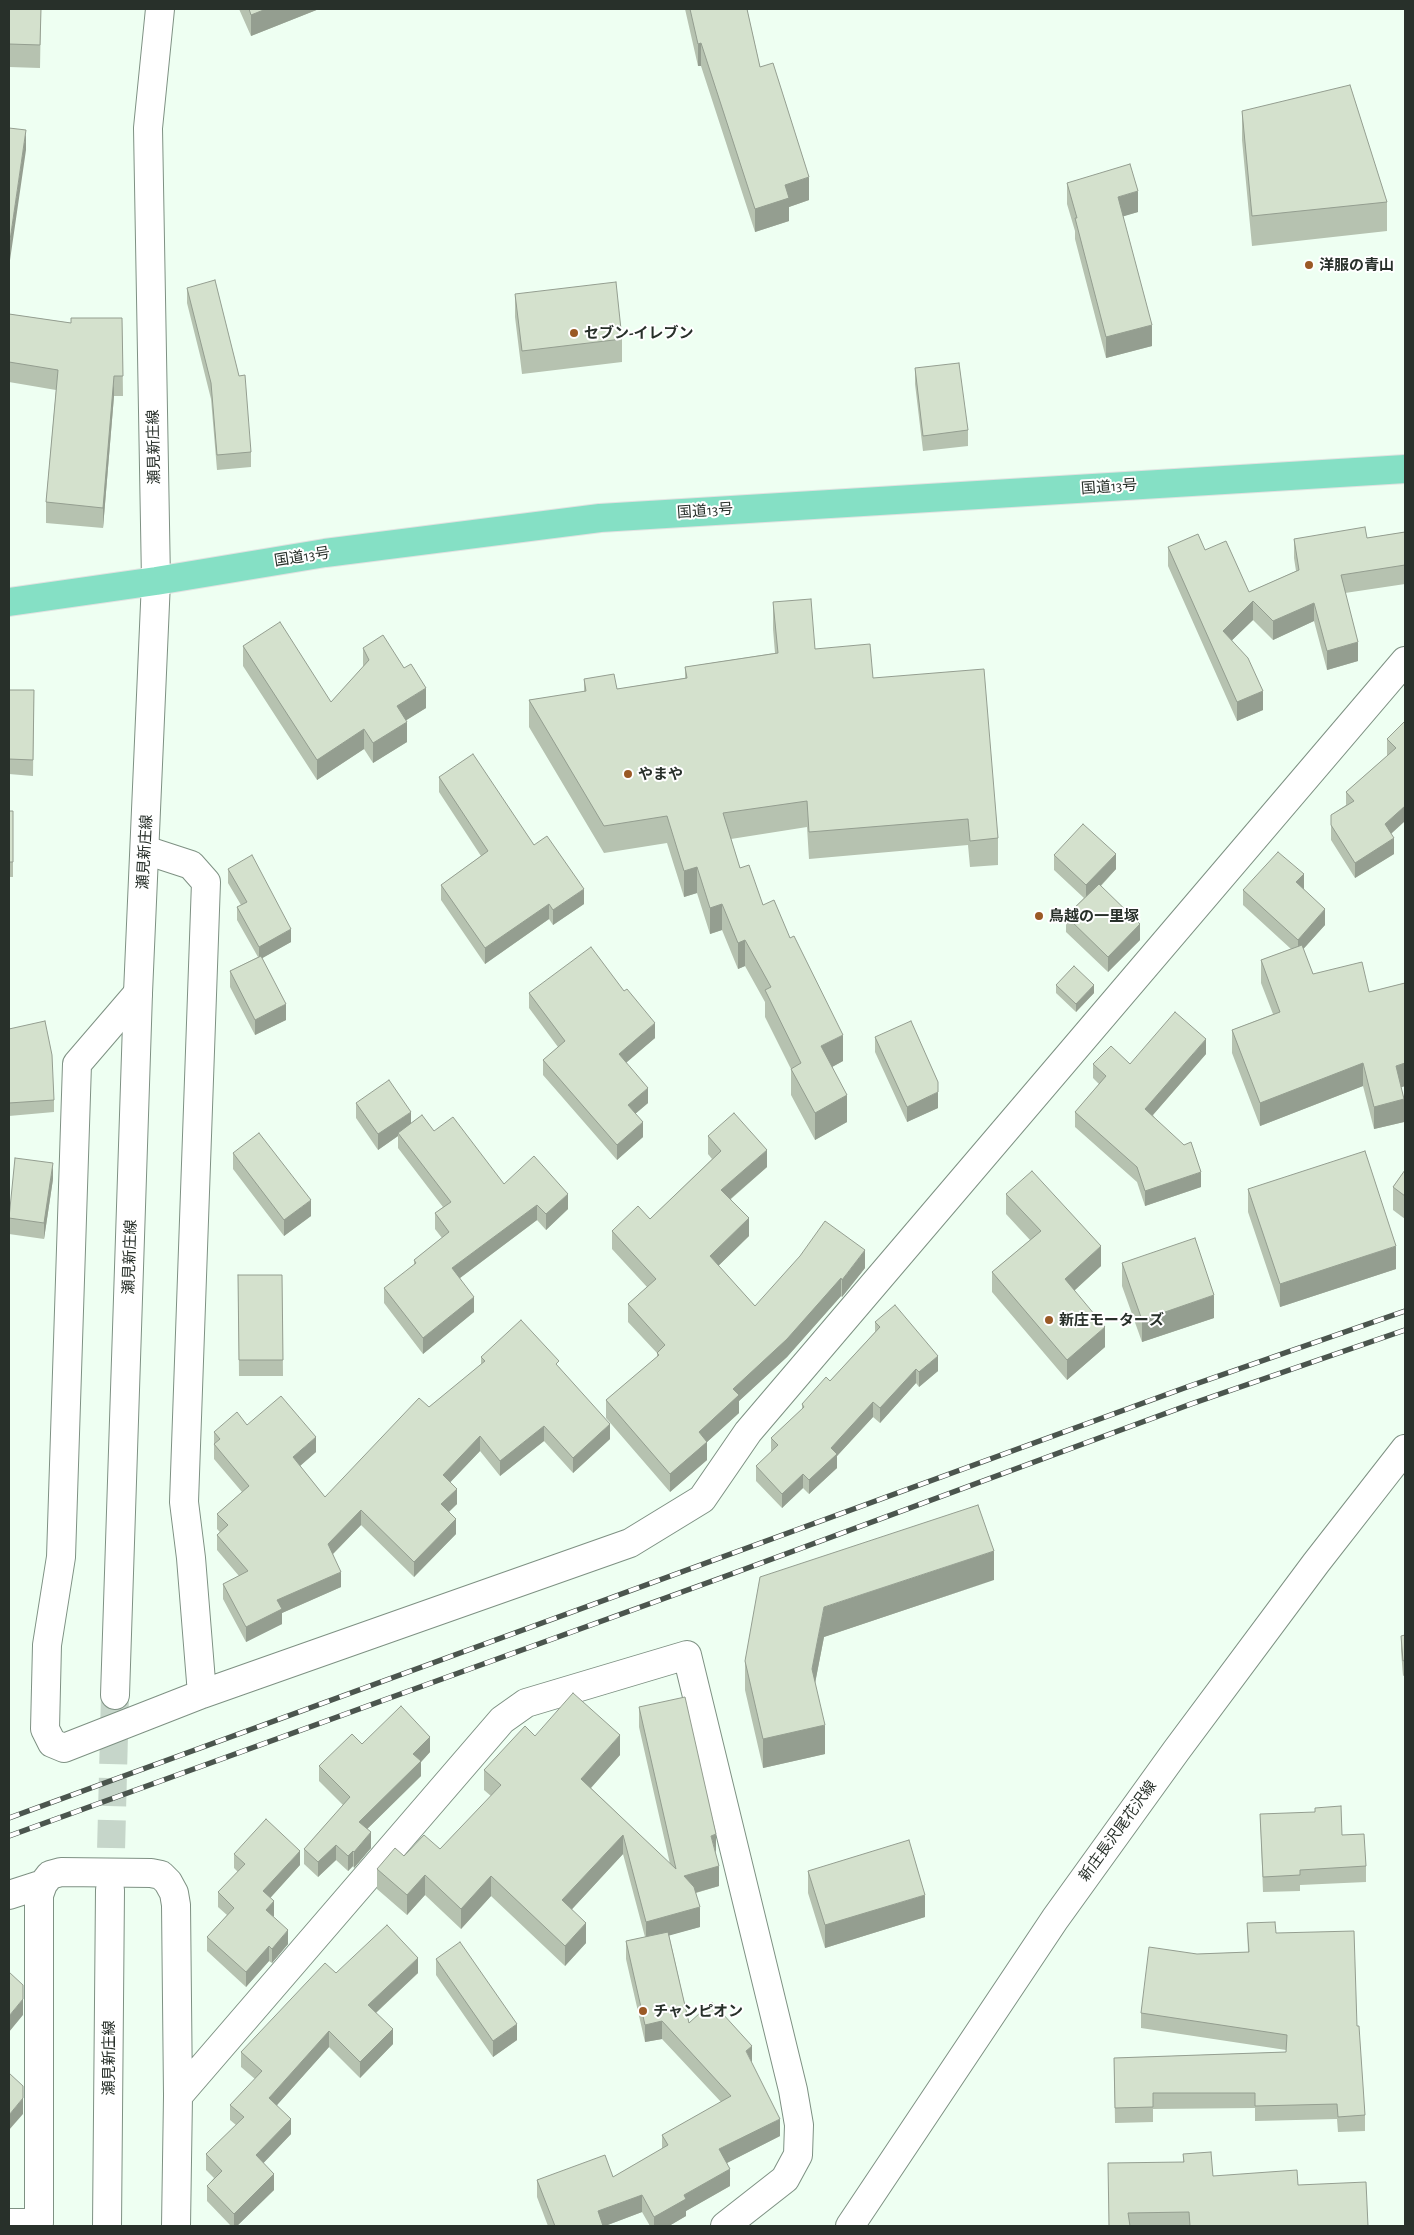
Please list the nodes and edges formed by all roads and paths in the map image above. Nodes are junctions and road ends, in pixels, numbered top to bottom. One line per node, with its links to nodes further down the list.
1 (160, 9): 3 (street, 瀬見新庄線)
2 (1405, 468): 3 (highway, 国道13号)
3 (156, 581): 4 (highway, 国道13号); 6 (street, 瀬見新庄線)
4 (9, 602)
5 (1405, 661): 9 (street)
6 (145, 850): 7 (street, 瀬見新庄線); 9 (street)
7 (138, 993): 9 (street); 10 (street, 瀬見新庄線)
8 (1405, 1449): 19 (street, 新庄長沢尾花沢線)
9 (202, 1694)
10 (115, 1696)
11 (42, 1884): 13 (street); 14 (street); 15 (street)
12 (110, 1890): 16 (street, 瀬見新庄線)
13 (9, 1895)
14 (178, 2096): 17 (street); 18 (street)
15 (9, 2223)
16 (107, 2226)
17 (176, 2226)
18 (724, 2226)
19 (850, 2226)

